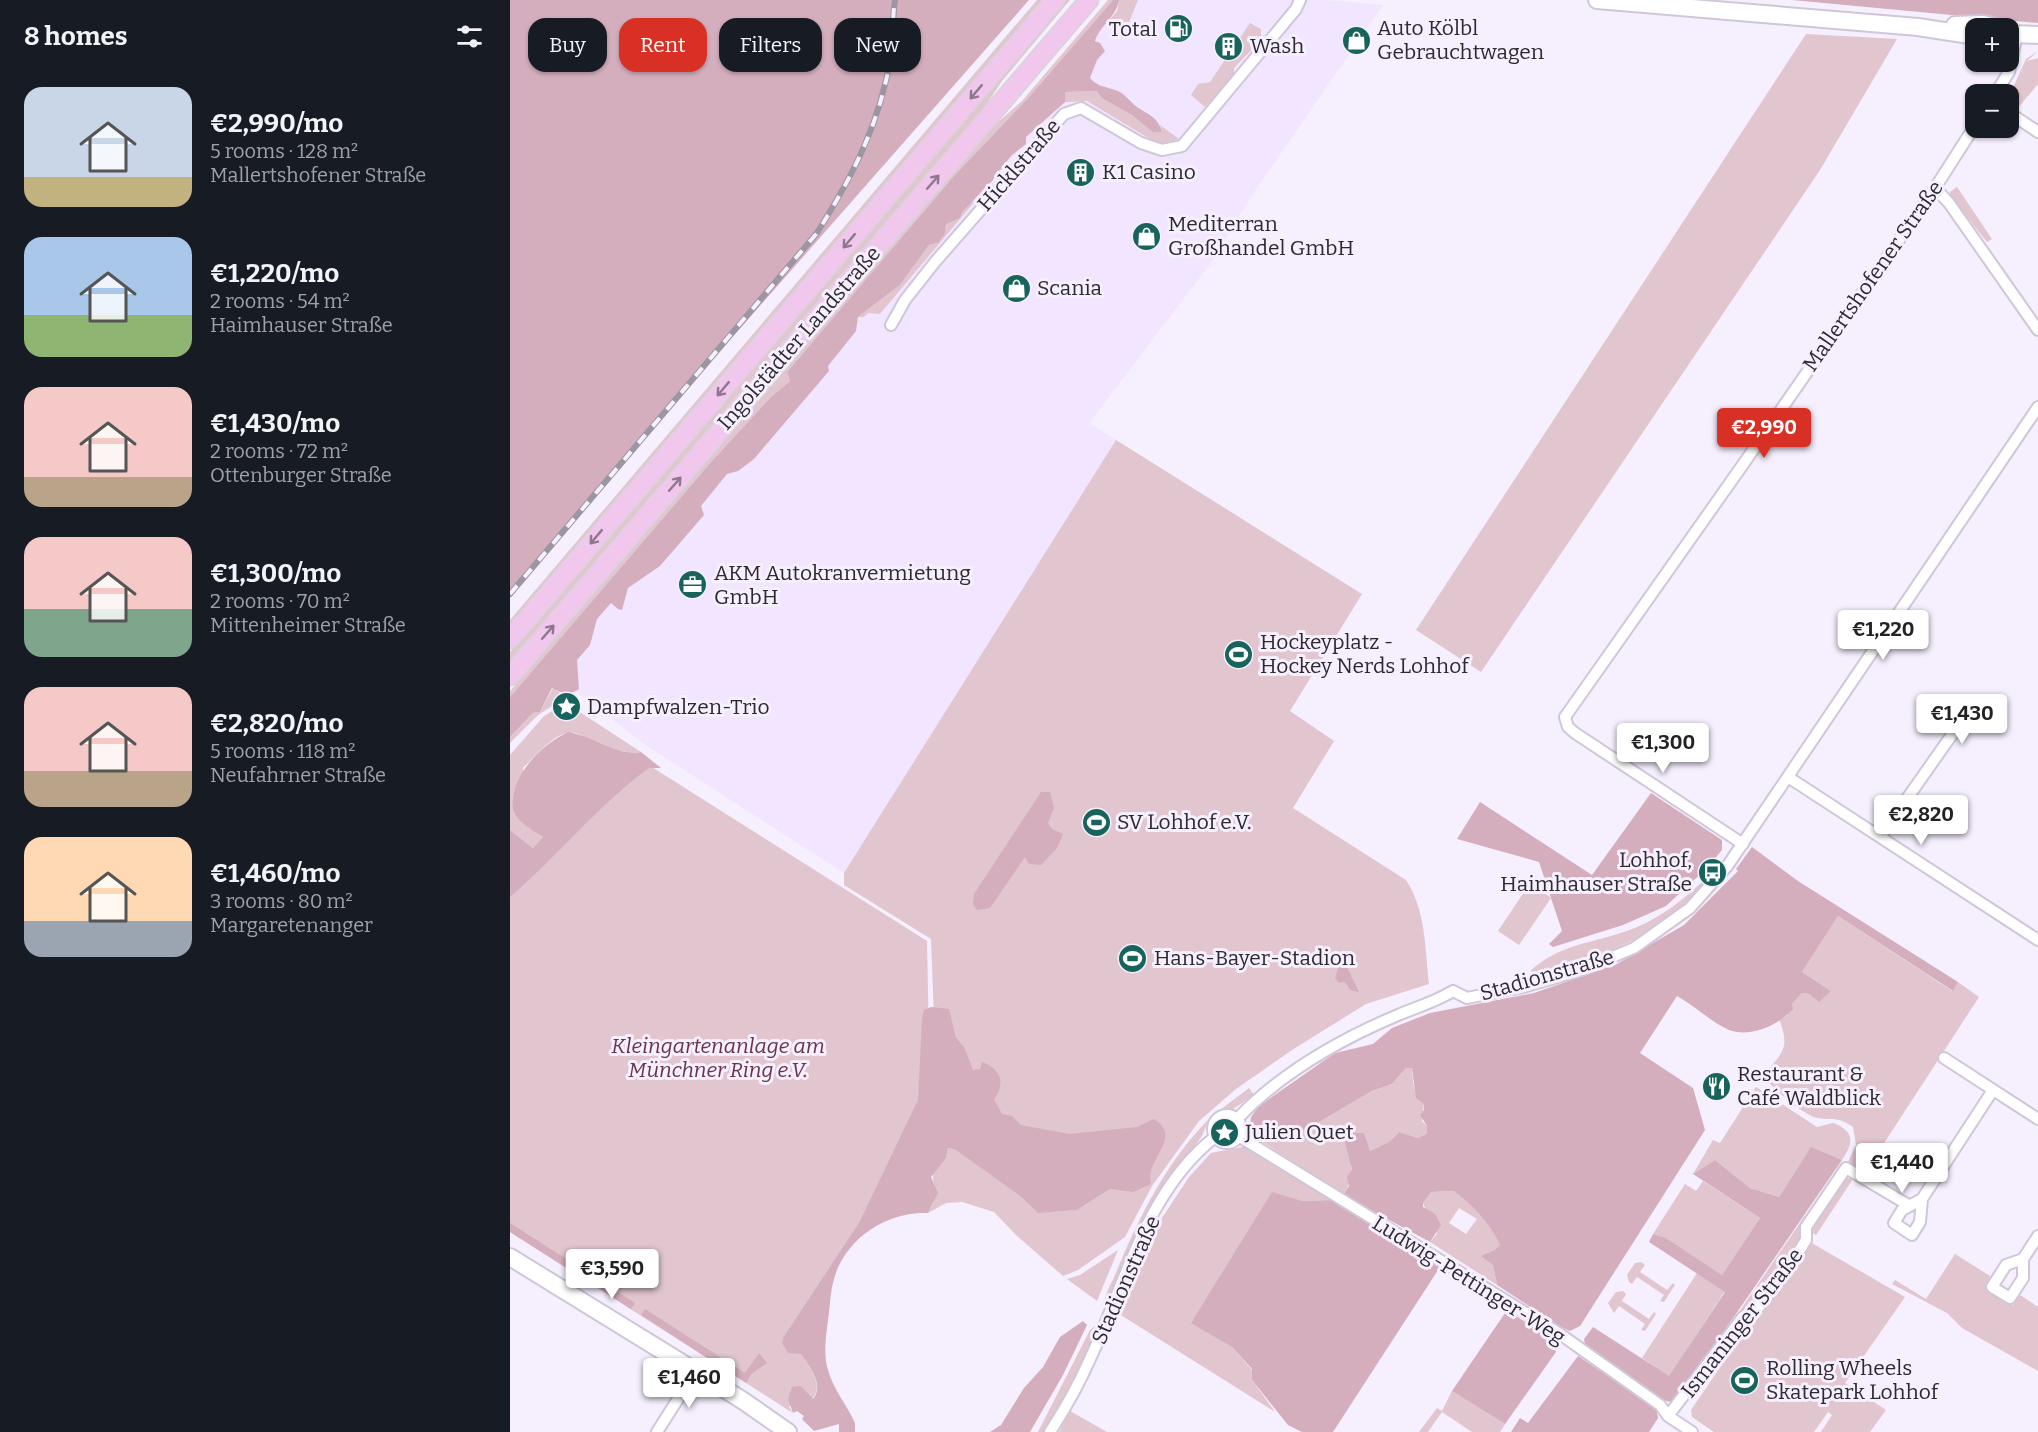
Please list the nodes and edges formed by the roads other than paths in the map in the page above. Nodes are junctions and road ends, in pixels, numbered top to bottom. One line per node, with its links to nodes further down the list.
1 (1055, 0): 17 (main road, Ingolstädter Landstraße, one-way to 17)
2 (1089, 0): 18 (main road, Ingolstädter Landstraße, one-way to 2)
3 (1300, 0): 14 (street, Hicklstraße)
4 (1597, 0): 6 (main road)
5 (1965, 25): 6 (main road)
6 (1918, 27): 7 (main road)
7 (1965, 34)
8 (2019, 34): 9 (main road)
9 (2038, 35)
10 (2019, 119): 11 (street)
11 (2038, 132)
12 (1967, 138): 13 (street, Mallertshofener Straße)
13 (1935, 188): 15 (street); 22 (street, Mallertshofener Straße)
14 (891, 325)
15 (2038, 330)
16 (2038, 407): 20 (street)
17 (510, 639)
18 (510, 676)
19 (1982, 706): 21 (street)
20 (1788, 777): 21 (street); 22 (street)
21 (1880, 837): 23 (street)
22 (1743, 844): 26 (street, Stadionstraße)
23 (2038, 940)
24 (1944, 1058): 25 (street)
25 (1993, 1090): 27 (street); 30 (street)
26 (1237, 1119): 28 (street, Stadionstraße); 29 (street)
27 (2038, 1119)
28 (1215, 1137): 29 (street); 39 (street, Stadionstraße)
29 (1240, 1137): 36 (street, Ludwig-Pettinger-Weg)
30 (1922, 1199): 31 (street); 31 (street)
31 (1910, 1206): 36 (street, Ismaninger Straße)
32 (2038, 1236): 34 (street)
33 (510, 1257): 35 (main road)
34 (2023, 1259)
35 (695, 1372): 37 (street); 38 (main road)
36 (1668, 1416): 40 (street, Ludwig-Pettinger-Weg)
37 (657, 1432)
38 (788, 1432)
39 (1050, 1432)
40 (1692, 1432)

